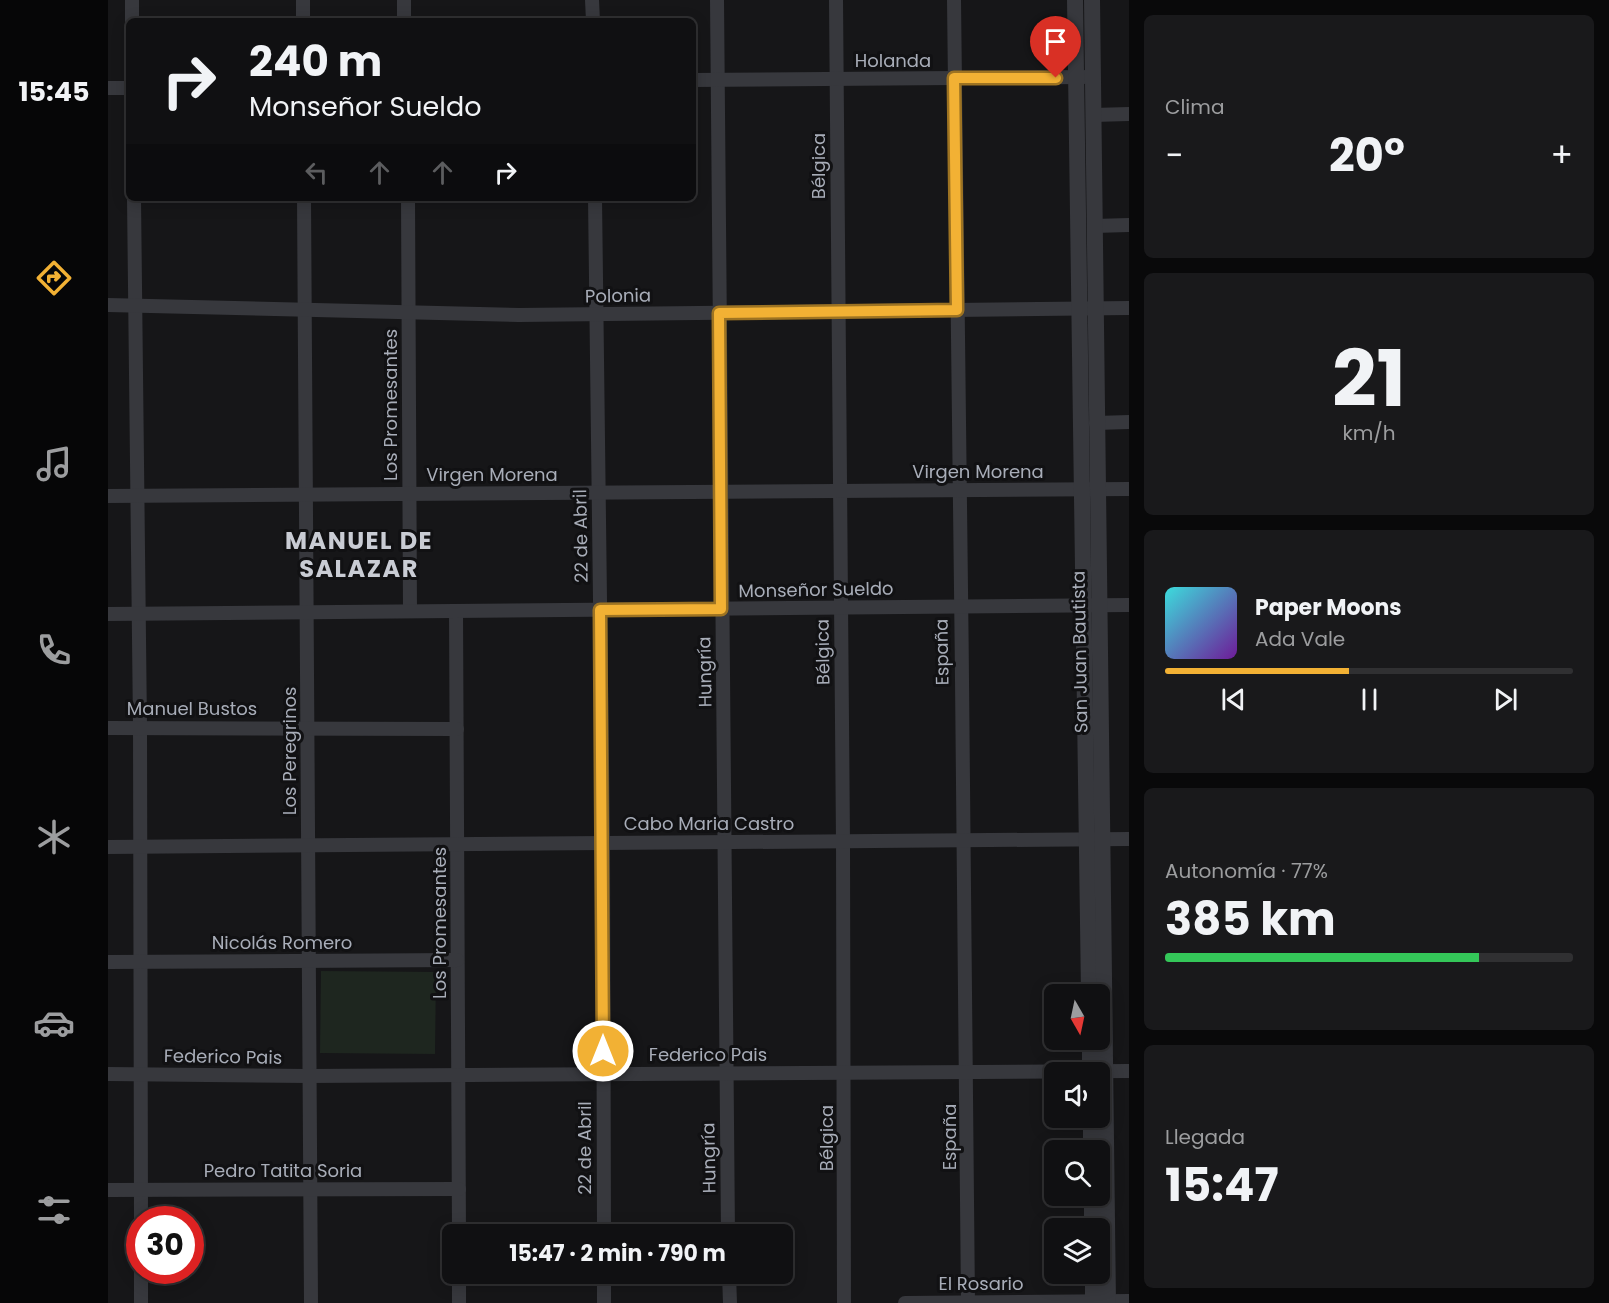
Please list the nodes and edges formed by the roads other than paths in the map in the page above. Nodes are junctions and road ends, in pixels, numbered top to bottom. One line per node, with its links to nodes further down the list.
1 (132, 0): 10 (street)
2 (303, 0): 11 (street)
3 (404, 0): 12 (street)
4 (592, 0): 13 (street)
5 (717, 0): 18 (street, Hungría)
6 (836, 0): 16 (street, Bélgica)
7 (954, 0): 15 (street, España)
8 (1076, 0): 14 (street, San Juan Bautista)
9 (1092, 0): 14 (street, San Juan Bautista)
10 (132, 18)
11 (303, 18)
12 (404, 18)
13 (593, 18)
14 (1084, 77): 15 (street, Holanda); 22 (street, San Juan Bautista); 31 (street, San Juan Bautista)
15 (954, 78): 16 (street, Holanda); 34 (street, España)
16 (836, 79): 18 (street, Holanda); 35 (street, Bélgica)
17 (696, 80): 18 (street, Holanda)
18 (718, 80): 37 (street, Hungría)
19 (108, 88): 20 (street)
20 (126, 88)
21 (1129, 114): 22 (street)
22 (1093, 115): 28 (street, San Juan Bautista)
23 (134, 201): 30 (street)
24 (304, 201): 33 (street, Los Peregrinos)
25 (408, 201): 36 (street, Los Promesantes)
26 (595, 201): 38 (street, 22 de Abril)
27 (1129, 225): 28 (street)
28 (1094, 226): 31 (street, San Juan Bautista)
29 (108, 304): 30 (street, Polonia)
30 (135, 305): 33 (street, Polonia); 50 (street)
31 (1087, 308): 32 (street, Polonia); 34 (street, Polonia); 40 (street, San Juan Bautista); 41 (street, San Juan Bautista)
32 (1129, 308)
33 (305, 310): 36 (street, Polonia); 48 (street, Los Peregrinos)
34 (957, 310): 35 (street, Polonia); 43 (street, España)
35 (838, 311): 37 (street, Polonia); 44 (street, Bélgica)
36 (408, 312): 38 (street, Polonia); 47 (street, Los Promesantes)
37 (719, 313): 38 (street, Polonia); 45 (street, Hungría)
38 (596, 314): 46 (street, 22 de Abril)
39 (1129, 422): 40 (street)
40 (1096, 423): 41 (street, San Juan Bautista)
41 (1089, 489): 42 (street, Virgen Morena); 43 (street, Virgen Morena); 51 (street, San Juan Bautista)
42 (1129, 489)
43 (958, 490): 44 (street, Virgen Morena); 53 (street, España)
44 (839, 491): 45 (street, Virgen Morena); 54 (street, Bélgica)
45 (720, 492): 46 (street, Virgen Morena); 55 (street, Hungría)
46 (598, 493): 47 (street, Virgen Morena); 56 (street, 22 de Abril)
47 (409, 494): 48 (street, Virgen Morena); 57 (street, Los Promesantes)
48 (306, 495): 50 (street, Virgen Morena); 59 (street, Los Peregrinos)
49 (108, 496): 50 (street, Virgen Morena)
50 (137, 496): 61 (street)
51 (1090, 605): 52 (street, Monseñor Sueldo); 53 (street, Monseñor Sueldo); 67 (street, San Juan Bautista)
52 (1129, 605)
53 (959, 606): 54 (street, Monseñor Sueldo); 69 (street, España)
54 (840, 608): 55 (street, Monseñor Sueldo); 71 (street, Bélgica)
55 (721, 609): 56 (street, Monseñor Sueldo); 70 (street, Hungría)
56 (600, 610): 58 (street, Monseñor Sueldo); 68 (street, 22 de Abril)
57 (410, 611): 58 (street, Monseñor Sueldo); 59 (street, Monseñor Sueldo)
58 (456, 611): 65 (street, Los Promesantes)
59 (307, 612): 61 (street, Monseñor Sueldo); 64 (street, Los Peregrinos)
60 (108, 614): 61 (street, Monseñor Sueldo)
61 (138, 614): 62 (street)
62 (140, 726): 63 (street, Manuel Bustos); 64 (street, Manuel Bustos); 74 (street)
63 (108, 728)
64 (309, 728): 65 (street, Manuel Bustos); 73 (street, Los Peregrinos)
65 (457, 729): 72 (street, Los Promesantes)
66 (1129, 839): 67 (street, Cabo Maria Castro)
67 (1095, 840): 69 (street, Cabo Maria Castro); 80 (street, San Juan Bautista); 81 (street, San Juan Bautista)
68 (603, 841): 70 (street, Cabo Maria Castro); 72 (street, Cabo Maria Castro); 90 (street, 22 de Abril)
69 (964, 841): 71 (street, Cabo Maria Castro); 86 (street, España)
70 (726, 842): 71 (street, Cabo Maria Castro); 87 (street, Hungría)
71 (843, 842): 85 (street, Bélgica)
72 (457, 844): 73 (street, Cabo Maria Castro); 76 (street, Los Promesantes)
73 (308, 845): 74 (street, Cabo Maria Castro); 77 (street, Los Peregrinos)
74 (140, 846): 75 (street, Cabo Maria Castro); 79 (street)
75 (108, 847)
76 (457, 960): 77 (street, Nicolás Romero); 91 (street, Los Promesantes)
77 (309, 961): 79 (street, Nicolás Romero); 92 (street, Los Peregrinos)
78 (108, 962): 79 (street, Nicolás Romero)
79 (140, 962): 89 (street)
80 (1089, 984)
81 (1095, 1062)
82 (1044, 1071): 86 (street, Federico Pais)
83 (1110, 1071): 84 (street, Federico Pais)
84 (1129, 1071)
85 (844, 1072): 86 (street, Federico Pais); 87 (street, Federico Pais); 114 (street, Bélgica)
86 (968, 1072): 116 (street, España)
87 (725, 1073): 90 (street, Federico Pais); 101 (street, Hungría)
88 (108, 1074): 89 (street, Federico Pais)
89 (140, 1074): 92 (street, Federico Pais); 94 (street)
90 (603, 1074): 91 (street, Federico Pais); 100 (street, 22 de Abril)
91 (459, 1075): 92 (street, Federico Pais); 95 (street, Los Promesantes)
92 (308, 1076): 97 (street, Los Peregrinos)
93 (1096, 1128): 108 (street, San Juan Bautista)
94 (141, 1189): 96 (street, Pedro Tatita Soria); 97 (street, Pedro Tatita Soria); 98 (street)
95 (459, 1189): 97 (street, Pedro Tatita Soria); 99 (street, Los Promesantes)
96 (108, 1190)
97 (308, 1190): 110 (street, Los Peregrinos)
98 (141, 1206)
99 (459, 1224)
100 (604, 1224)
101 (728, 1224)
102 (141, 1284): 109 (street)
103 (459, 1284): 111 (street)
104 (604, 1284): 112 (street)
105 (729, 1284): 113 (street)
106 (1096, 1284): 108 (street)
107 (1129, 1300): 108 (street, El Rosario)
108 (1100, 1302): 116 (street, El Rosario)
109 (141, 1303)
110 (310, 1303)
111 (459, 1303)
112 (604, 1303)
113 (730, 1303)
114 (844, 1303)
115 (905, 1303): 116 (street, El Rosario)
116 (968, 1303)

